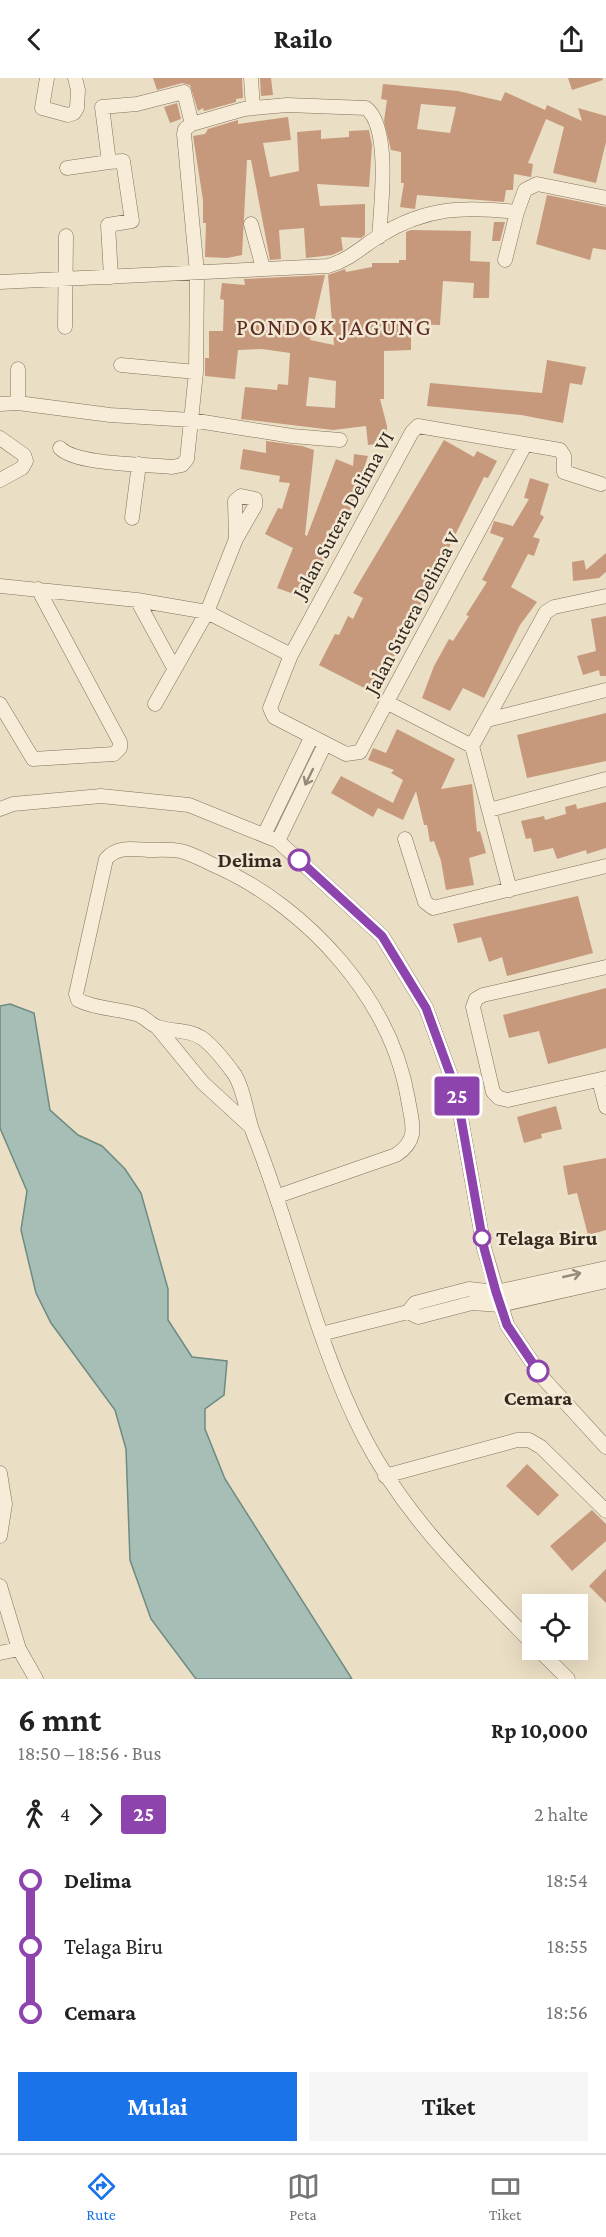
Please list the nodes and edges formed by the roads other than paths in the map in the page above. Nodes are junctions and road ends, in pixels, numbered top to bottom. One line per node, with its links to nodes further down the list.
1 (47, 78): 2 (street)
2 (75, 78)
3 (251, 78): 4 (street)
4 (253, 108): 5 (street); 12 (street)
5 (192, 124): 6 (street); 15 (street)
6 (109, 162): 7 (street); 16 (street)
7 (66, 168)
8 (606, 198): 9 (street)
9 (517, 212): 12 (street); 13 (street)
10 (251, 224): 14 (street)
11 (66, 236): 17 (street)
12 (379, 237): 14 (street)
13 (505, 260)
14 (263, 268): 15 (street)
15 (197, 273): 16 (street); 22 (street)
16 (111, 277): 17 (street)
17 (67, 279): 18 (street); 19 (street)
18 (0, 282)
19 (65, 327)
20 (121, 365): 22 (street)
21 (18, 369): 23 (street)
22 (196, 372): 25 (street)
23 (18, 402): 24 (street); 25 (street)
24 (0, 404)
25 (191, 420): 27 (street); 30 (street)
26 (0, 438): 31 (street)
27 (340, 440)
28 (525, 446): 32 (street, Jalan Sutera Delima VI); 40 (street, Jalan Sutera Delima VI); 43 (street, Jalan Sutera Delima V)
29 (60, 448): 30 (street)
30 (139, 464): 33 (street)
31 (0, 480)
32 (601, 484)
33 (132, 518)
34 (236, 539): 39 (street)
35 (0, 586): 36 (street)
36 (38, 589): 38 (street); 44 (street)
37 (606, 596): 46 (street)
38 (137, 600): 39 (street); 41 (street)
39 (207, 612): 40 (street); 41 (street)
40 (291, 655): 47 (street, Jalan Sutera Delima VI)
41 (174, 668): 45 (street)
42 (606, 690): 46 (street)
43 (388, 703): 48 (street, Jalan Sutera Delima V); 49 (street)
44 (0, 704)
45 (155, 704)
46 (487, 720): 49 (street)
47 (311, 738): 48 (street, Jalan Sutera Delima V); 53 (street)
48 (325, 744): 55 (street, one-way to 55)
49 (472, 746): 52 (street)
50 (606, 779): 52 (street)
51 (0, 808): 53 (street)
52 (489, 810): 57 (street)
53 (264, 835): 55 (street)
54 (405, 839): 57 (street)
55 (278, 841): 66 (street)
56 (606, 866): 57 (street)
57 (510, 890)
58 (606, 967): 60 (street)
59 (157, 1027): 62 (street); 62 (street); 63 (street)
60 (602, 1079): 61 (street)
61 (606, 1107)
62 (251, 1127): 63 (street)
63 (278, 1196): 67 (street)
64 (606, 1268): 66 (street, one-way to 64)
65 (606, 1281): 66 (street)
66 (498, 1299): 67 (street); 68 (street)
67 (321, 1334): 70 (street)
68 (606, 1447)
69 (0, 1473): 72 (street)
70 (385, 1476): 71 (street); 75 (street)
71 (606, 1511)
72 (0, 1536)
73 (0, 1586): 74 (street)
74 (6, 1630): 76 (street)
75 (522, 1633)
76 (19, 1649): 77 (street); 79 (street)
77 (0, 1653)
78 (549, 1660): 80 (street)
79 (36, 1679)
80 (567, 1679)

